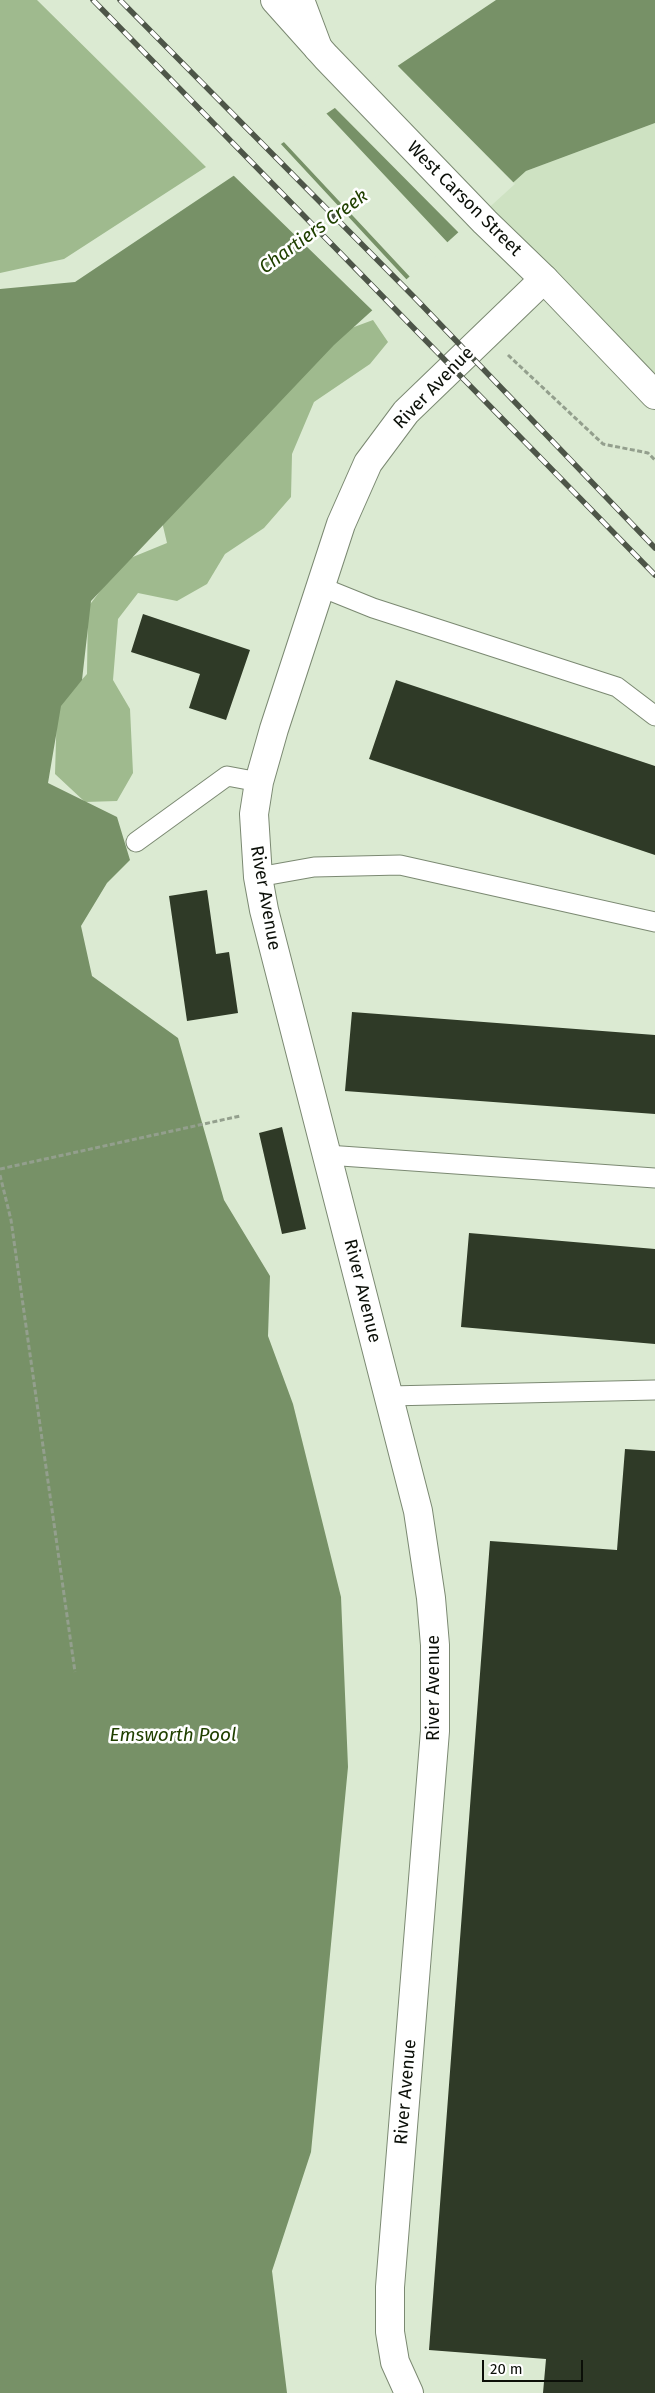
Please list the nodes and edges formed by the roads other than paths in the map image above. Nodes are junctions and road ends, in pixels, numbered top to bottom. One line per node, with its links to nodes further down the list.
1 (275, 0): 3 (street, West Carson Street)
2 (300, 0): 3 (street)
3 (322, 52): 4 (street, West Carson Street)
4 (544, 279): 5 (street, West Carson Street); 6 (street, River Avenue)
5 (655, 395)
6 (321, 587): 7 (lane); 8 (street, River Avenue)
7 (655, 716)
8 (259, 782): 9 (lane); 10 (street, River Avenue)
9 (136, 842)
10 (258, 877): 11 (lane); 12 (street, River Avenue)
11 (655, 922)
12 (327, 1156): 13 (lane); 15 (street, River Avenue)
13 (655, 1178)
14 (655, 1390): 15 (lane)
15 (389, 1396): 16 (street, River Avenue)
16 (409, 2393)

